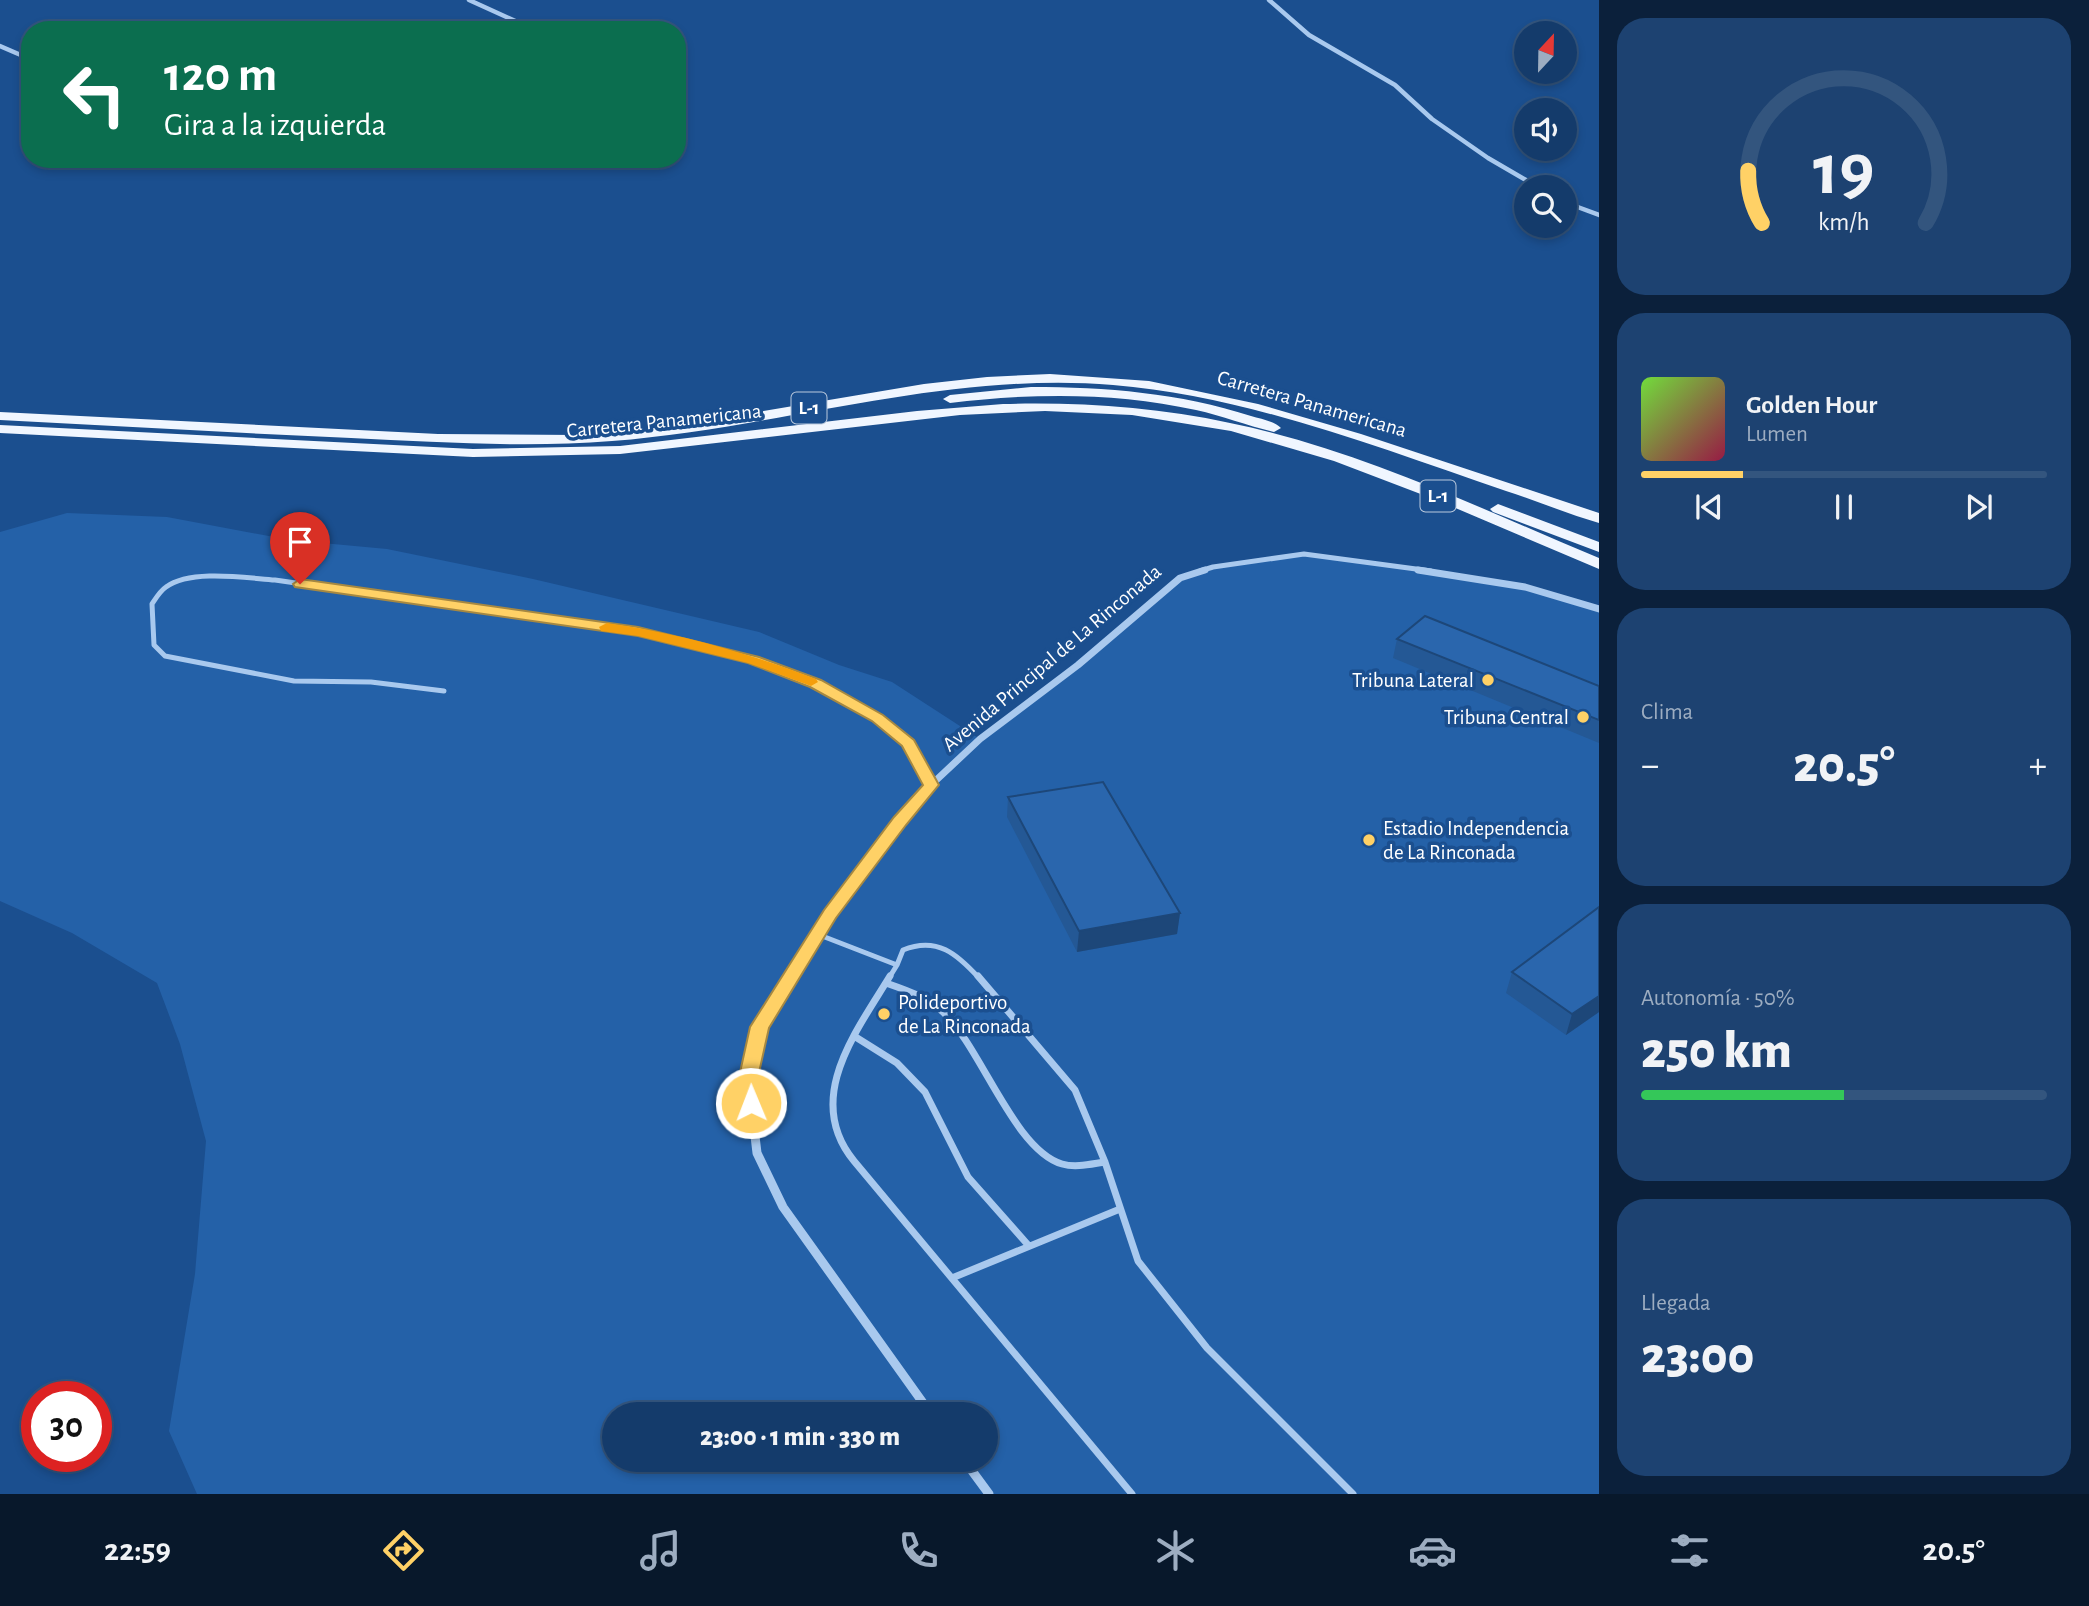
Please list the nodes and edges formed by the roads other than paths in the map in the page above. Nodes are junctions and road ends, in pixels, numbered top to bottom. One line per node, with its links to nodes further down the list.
1 (469, 0): 3 (street)
2 (1269, 0): 6 (street)
3 (514, 21)
4 (0, 46): 5 (street)
5 (21, 55)
6 (1517, 175)
7 (1577, 207): 8 (street)
8 (1599, 215)
9 (0, 416): 12 (main road, Carretera Panamericana / L-1)
10 (816, 426): 11 (main road, Carretera Panamericana / L-1); 13 (main road); 14 (main road, Carretera Panamericana / L-1)
11 (0, 429)
12 (1599, 518)
13 (1599, 547)
14 (1599, 564)
15 (1599, 609): 17 (street, Avenida Principal de La Rinconada)
16 (444, 691): 17 (lane)
17 (931, 785): 18 (street, Avenida Principal de La Rinconada)
18 (817, 934): 19 (lane); 26 (street, Avenida Principal de La Rinconada)
19 (897, 965): 20 (lane); 22 (lane)
20 (886, 983): 21 (lane); 22 (lane)
21 (853, 1036): 24 (lane); 25 (lane)
22 (1105, 1162): 23 (lane)
23 (1120, 1209): 24 (lane); 30 (lane)
24 (1029, 1246): 25 (lane)
25 (952, 1278): 29 (lane)
26 (921, 1402)
27 (973, 1472): 28 (street)
28 (989, 1494)
29 (1132, 1494)
30 (1353, 1494)

